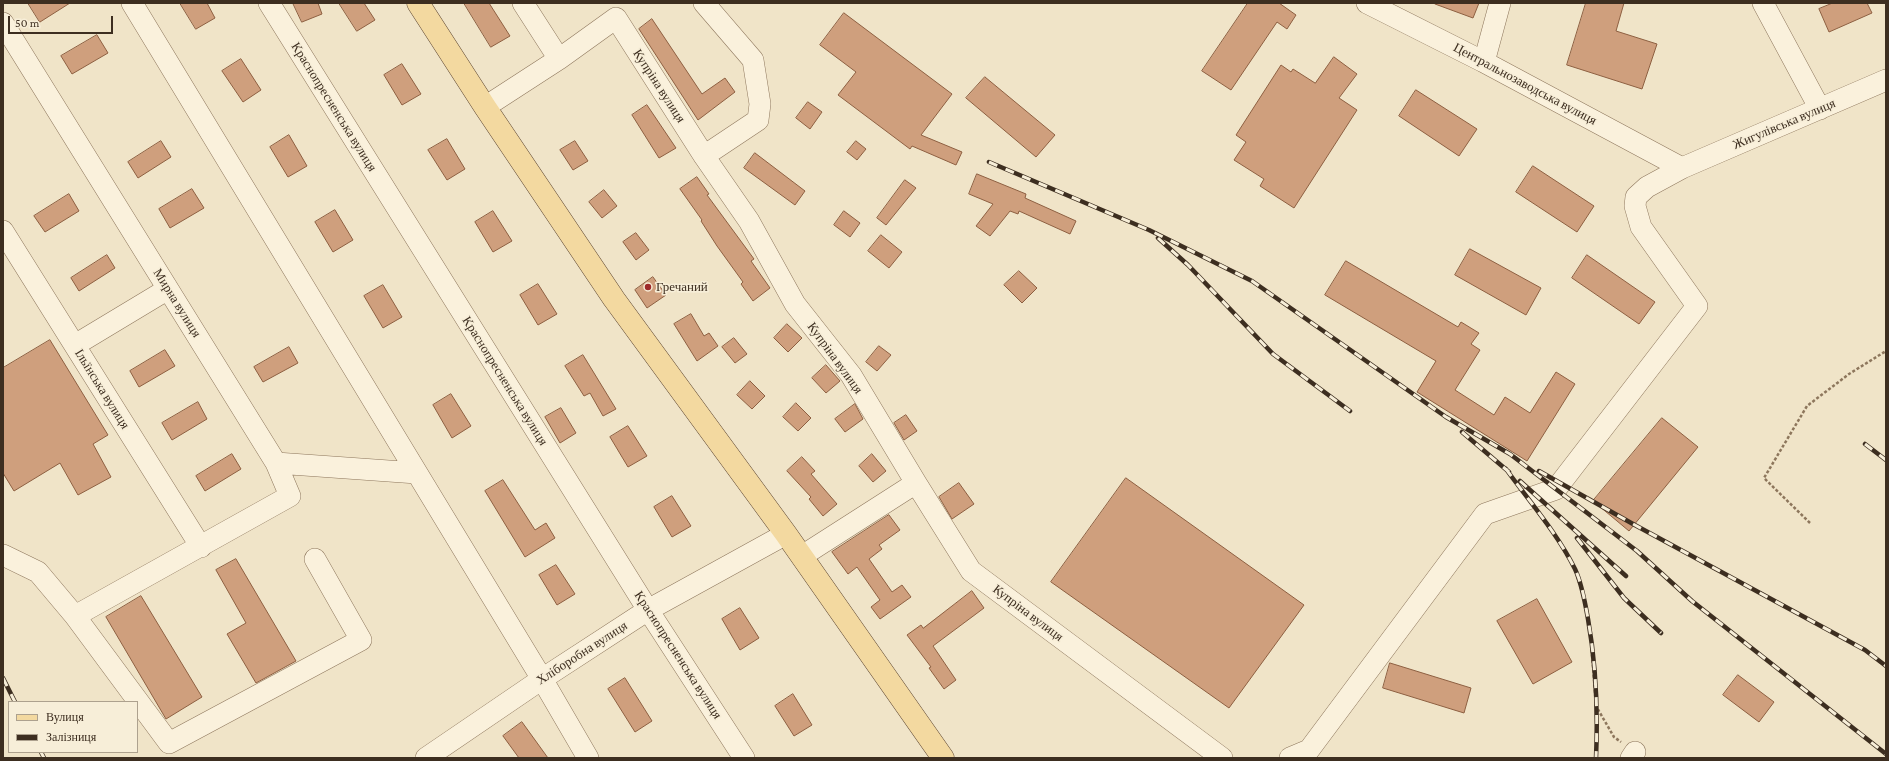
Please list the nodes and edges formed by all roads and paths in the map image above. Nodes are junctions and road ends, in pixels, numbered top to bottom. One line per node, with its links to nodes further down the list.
1 (132, 3): 23 (street)
2 (269, 3): 32 (street, Краснопресненська вулиця)
3 (418, 3): 14 (main road)
4 (523, 3): 11 (street)
5 (704, 3): 16 (street)
6 (1367, 3): 12 (street, Центральнозаводська вулиця)
7 (1500, 3): 12 (street)
8 (1763, 3): 15 (street)
9 (619, 11): 11 (street, Купріна вулиця); 16 (street, Купріна вулиця)
10 (3, 23): 19 (street, Мирна вулиця)
11 (559, 59): 14 (street, Купріна вулиця)
12 (1484, 62): 17 (street, Центральнозаводська вулиця)
13 (1886, 80): 15 (street, Жигулівська вулиця)
14 (485, 107): 27 (main road)
15 (1820, 109): 17 (street, Жигулівська вулиця)
16 (704, 156): 24 (street, Купріна вулиця)
17 (1682, 168): 25 (street, Жигулівська вулиця)
18 (3, 231): 20 (street, Ільїнська вулиця)
19 (168, 289): 20 (street); 22 (street, Мирна вулиця)
20 (75, 346): 28 (street, Ільїнська вулиця)
21 (1886, 351): 26 (path)
22 (276, 463): 23 (street); 28 (street, Мирна вулиця)
23 (417, 473): 34 (street)
24 (916, 483): 30 (street); 42 (street, Купріна вулиця)
25 (1528, 499): 37 (path); 43 (street)
26 (1810, 524)
27 (786, 534): 30 (main road); 32 (street, Хліборобна вулиця)
28 (201, 547): 33 (street)
29 (3, 555): 33 (street)
30 (802, 556): 41 (main road)
31 (315, 559): 36 (street)
32 (648, 610): 34 (street, Хліборобна вулиця); 40 (street, Краснопресненська вулиця)
33 (75, 616): 35 (street)
34 (542, 679): 38 (street, Хліборобна вулиця); 39 (street)
35 (138, 701)
36 (138, 701)
37 (1633, 755)
38 (426, 758)
39 (588, 758)
40 (744, 758)
41 (943, 758)
42 (1222, 758)
43 (1290, 758)

